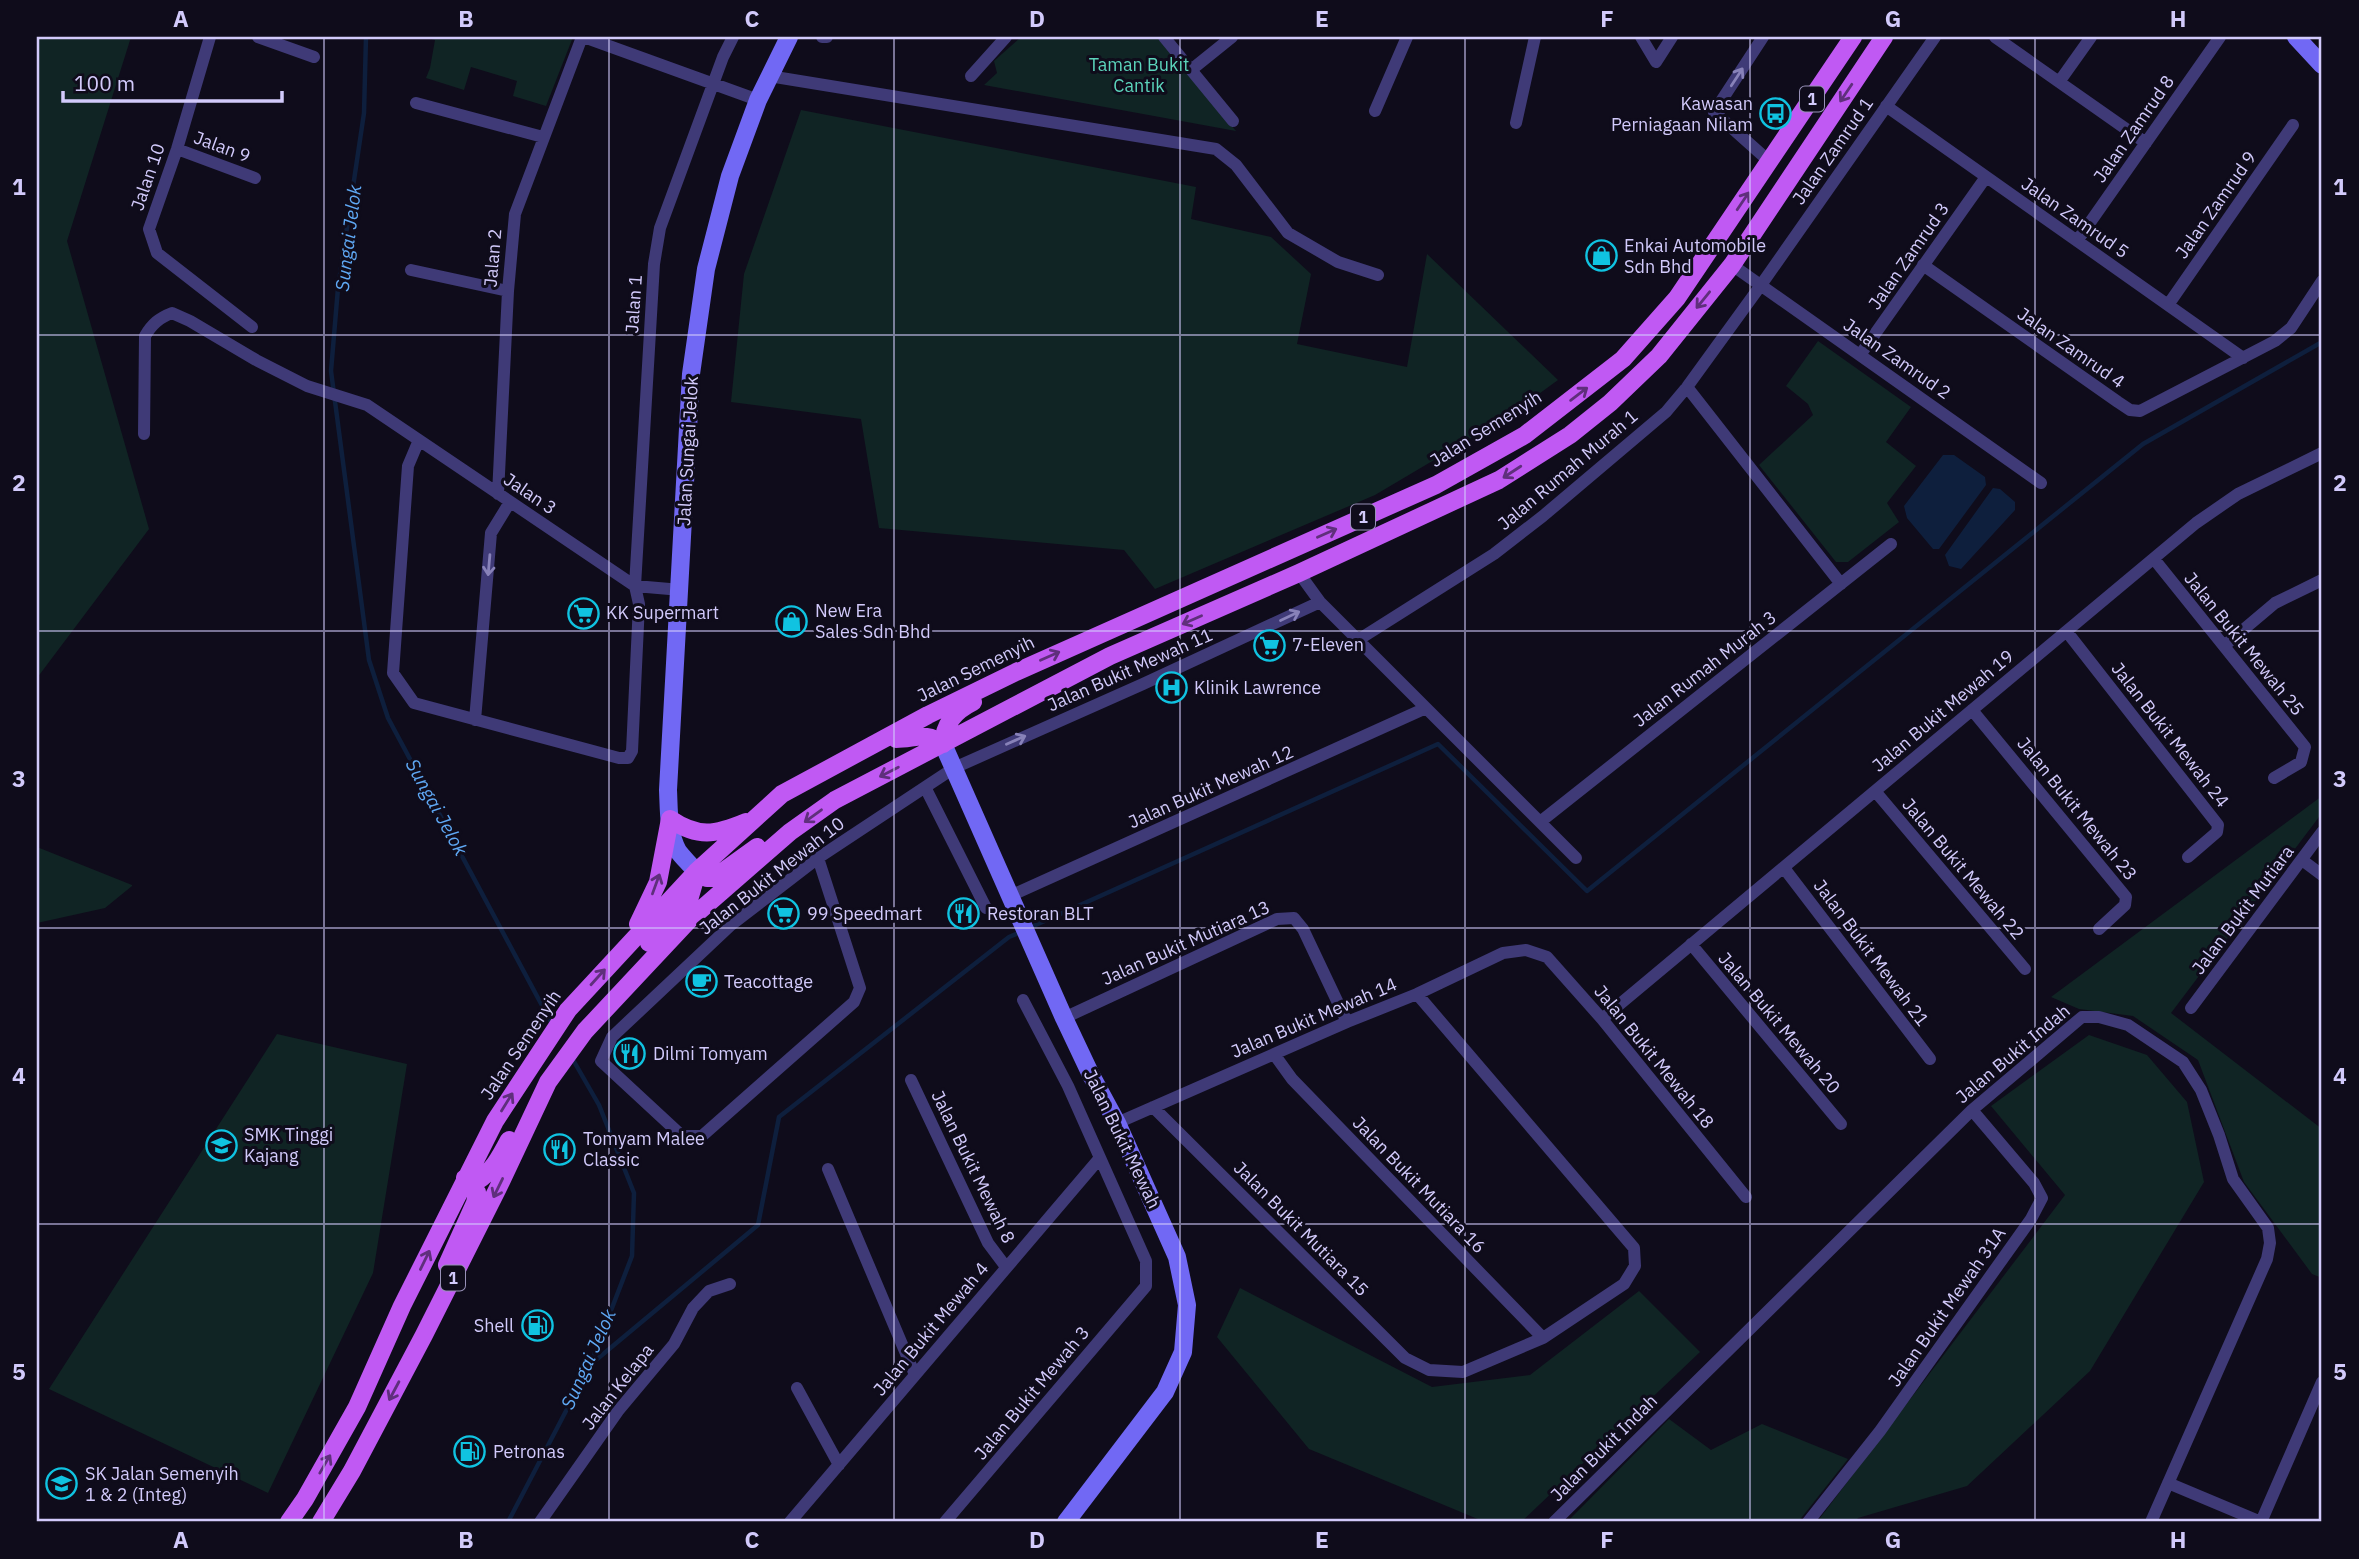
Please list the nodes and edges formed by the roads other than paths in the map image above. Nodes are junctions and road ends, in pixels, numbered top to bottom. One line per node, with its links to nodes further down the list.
1 (210, 37): 37 (street, Jalan 10)
2 (258, 37): 21 (street)
3 (583, 37): 27 (street); 35 (street, Jalan 2)
4 (733, 37): 27 (street, Jalan 1)
5 (789, 37): 24 (street, Jalan Sungai Jelok)
6 (1006, 37): 25 (street)
7 (1164, 37): 23 (street)
8 (1231, 37): 23 (street)
9 (1407, 37): 31 (street)
10 (1535, 37): 33 (street)
11 (1641, 37): 12 (street)
12 (1672, 37)
13 (1763, 37): 38 (street, one-way to 13)
14 (1853, 37): 38 (main road, Jalan Semenyih / 1)
15 (1884, 37): 42 (main road, 1, one-way to 42)
16 (1935, 37): 30 (street, Jalan Zamrud 1)
17 (1995, 37): 26 (street)
18 (2091, 37): 26 (street)
19 (2221, 37): 36 (street, Jalan Zamrud 8)
20 (2296, 37): 22 (street)
21 (314, 57)
22 (2322, 65)
23 (1191, 70): 32 (street)
24 (769, 76): 28 (street, Jalan Sungai Jelok); 45 (street)
25 (971, 76)
26 (2059, 82): 36 (street)
27 (714, 84): 28 (street); 65 (street, Jalan 1)
28 (758, 100): 66 (street, Jalan Sungai Jelok)
29 (415, 103): 35 (street)
30 (1886, 106): 39 (street, Jalan Zamrud 5); 47 (street, Jalan Zamrud 1)
31 (1375, 111)
32 (1233, 121)
33 (1516, 123)
34 (2293, 125): 49 (street, Jalan Zamrud 9)
35 (543, 137): 48 (street, Jalan 2)
36 (2146, 143): 41 (street, Jalan Zamrud 8)
37 (177, 149): 40 (street, Jalan 9); 50 (street, Jalan 10)
38 (1770, 162): 71 (main road, Jalan Semenyih / 1, one-way to 38)
39 (1986, 177): 41 (street, Jalan Zamrud 5); 43 (street, Jalan Zamrud 3)
40 (255, 178)
41 (2077, 241): 49 (street, Jalan Zamrud 5)
42 (1732, 265): 47 (street, Jalan Zamrud 2); 62 (main road, 1, one-way to 62)
43 (1923, 265): 51 (street, Jalan Zamrud 3); 52 (street, Jalan Zamrud 4)
44 (411, 270): 48 (street)
45 (1378, 275)
46 (2322, 282): 52 (street)
47 (1761, 285): 51 (street, Jalan Zamrud 2); 53 (street, Jalan Rumah Murah 1)
48 (508, 291): 58 (street, Jalan 2)
49 (2168, 305): 52 (street, Jalan Zamrud 5)
50 (252, 327)
51 (1860, 355): 57 (street, Jalan Zamrud 2)
52 (2243, 358)
53 (1687, 387): 63 (street); 69 (street, Jalan Rumah Murah 1)
54 (144, 434): 55 (street, Jalan 3)
55 (419, 440): 58 (street, Jalan 3); 74 (street)
56 (2322, 453): 61 (street, Jalan Bukit Mewah 19)
57 (2041, 483)
58 (498, 494): 59 (street, Jalan 3)
59 (510, 502): 65 (street, Jalan 3); 74 (street, one-way to 74)
60 (1891, 544): 63 (street, Jalan Rumah Murah 3)
61 (2154, 559): 68 (street, Jalan Bukit Mewah 19); 70 (street, Jalan Bukit Mewah 25)
62 (1299, 573): 67 (street); 76 (main road, 1, one-way to 76)
63 (1842, 584): 83 (street, Jalan Rumah Murah 3)
64 (2321, 584): 70 (street)
65 (635, 586): 66 (street, Jalan 3); 74 (street, Jalan 1)
66 (681, 590): 82 (street, Jalan Sungai Jelok)
67 (1320, 602): 69 (street); 77 (street, Jalan Bukit Mewah 11, one-way to 67)
68 (2067, 632): 73 (street, Jalan Bukit Mewah 19); 86 (street, Jalan Bukit Mewah 24)
69 (1358, 640): 72 (street)
70 (2224, 646): 78 (street, Jalan Bukit Mewah 25)
71 (1016, 671): 75 (main road, Jalan Semenyih / 1); 76 (main road)
72 (1426, 708): 83 (street); 93 (street, Jalan Bukit Mewah 12)
73 (1972, 710): 80 (street, Jalan Bukit Mewah 19); 95 (street, Jalan Bukit Mewah 23)
74 (475, 719)
75 (885, 739): 76 (main road); 81 (main road, Jalan Semenyih / 1)
76 (943, 744): 77 (street, Jalan Bukit Mewah); 84 (main road, 1, one-way to 84)
77 (954, 768): 79 (street, Jalan Bukit Mewah 10); 93 (street, Jalan Bukit Mewah)
78 (2274, 778)
79 (925, 787): 87 (street, Jalan Bukit Mewah 10); 94 (street)
80 (1875, 791): 90 (street, Jalan Bukit Mewah 19); 99 (street, Jalan Bukit Mewah 22)
81 (758, 816): 82 (main road); 91 (main road, Jalan Semenyih / 1)
82 (670, 819): 91 (street, Jalan Sungai Jelok); 96 (main road, one-way to 82)
83 (1540, 822): 88 (street)
84 (790, 832): 91 (main road); 102 (main road, 1)
85 (2322, 832): 89 (street, Jalan Bukit Mutiara)
86 (2188, 857)
87 (818, 858): 87 (street, Jalan Bukit Mewah 10)
88 (1576, 858)
89 (2302, 860): 92 (street); 103 (street, Jalan Bukit Mutiara)
90 (1784, 868): 97 (street, Jalan Bukit Mewah 19); 108 (street, Jalan Bukit Mewah 21)
91 (696, 872): 96 (main road, Jalan Semenyih / 1); 102 (main road)
92 (2322, 875)
93 (1010, 896): 104 (street, Jalan Bukit Mewah)
94 (986, 908)
95 (2099, 929)
96 (628, 943): 119 (main road, Jalan Semenyih / 1, one-way to 96)
97 (1691, 944): 105 (street, Jalan Bukit Mewah 19); 116 (street, Jalan Bukit Mewah 20)
98 (1526, 950): 100 (street, Jalan Bukit Mewah 14); 105 (street, Jalan Bukit Mewah 18)
99 (2025, 969)
100 (1417, 993): 106 (street, Jalan Bukit Mewah 14); 124 (street)
101 (1023, 1000): 112 (street)
102 (610, 1002): 111 (main road, 1)
103 (2191, 1008)
104 (1064, 1018): 106 (street, Jalan Bukit Mutiara 13); 109 (street, Jalan Bukit Mewah)
105 (1602, 1019): 120 (street, Jalan Bukit Mewah 18)
106 (1347, 1021): 107 (street, Jalan Bukit Mewah 14)
107 (1274, 1054): 113 (street, Jalan Bukit Mewah 14); 124 (street, Jalan Bukit Mutiara 16)
108 (1930, 1059)
109 (1091, 1075): 112 (street); 115 (street, Jalan Bukit Mewah)
110 (911, 1080): 121 (street, Jalan Bukit Mewah 8)
111 (547, 1086): 119 (main road); 123 (main road, 1, one-way to 123)
112 (1068, 1086): 117 (street)
113 (1153, 1107): 115 (street, Jalan Bukit Mewah 14); 124 (street, Jalan Bukit Mutiara 15)
114 (1972, 1110): 129 (street, Jalan Bukit Indah); 137 (street, Jalan Bukit Indah); 138 (street, Jalan Bukit Mewah 31A)
115 (1117, 1123): 136 (street, Jalan Bukit Mewah)
116 (1841, 1124)
117 (1099, 1158): 121 (street, Jalan Bukit Mewah 4); 135 (street, Jalan Bukit Mewah 3)
118 (828, 1169): 125 (street)
119 (465, 1178): 123 (main road); 131 (main road, Jalan Semenyih / 1, one-way to 119)
120 (1746, 1197)
121 (1006, 1267): 125 (street, Jalan Bukit Mewah 4)
122 (730, 1284): 133 (street, Jalan Kelapa)
123 (424, 1335): 132 (main road, 1, one-way to 132)
124 (1543, 1338)
125 (915, 1375): 128 (street, Jalan Bukit Mewah 4)
126 (2322, 1382): 130 (street)
127 (797, 1388): 128 (street)
128 (839, 1465): 134 (street, Jalan Bukit Mewah 4)
129 (2168, 1483): 130 (street); 139 (street, Jalan Bukit Indah)
130 (2255, 1521)
131 (289, 1522)
132 (321, 1522)
133 (541, 1522)
134 (790, 1522)
135 (945, 1522)
136 (1066, 1522)
137 (1554, 1522)
138 (1808, 1522)
139 (2151, 1522)

